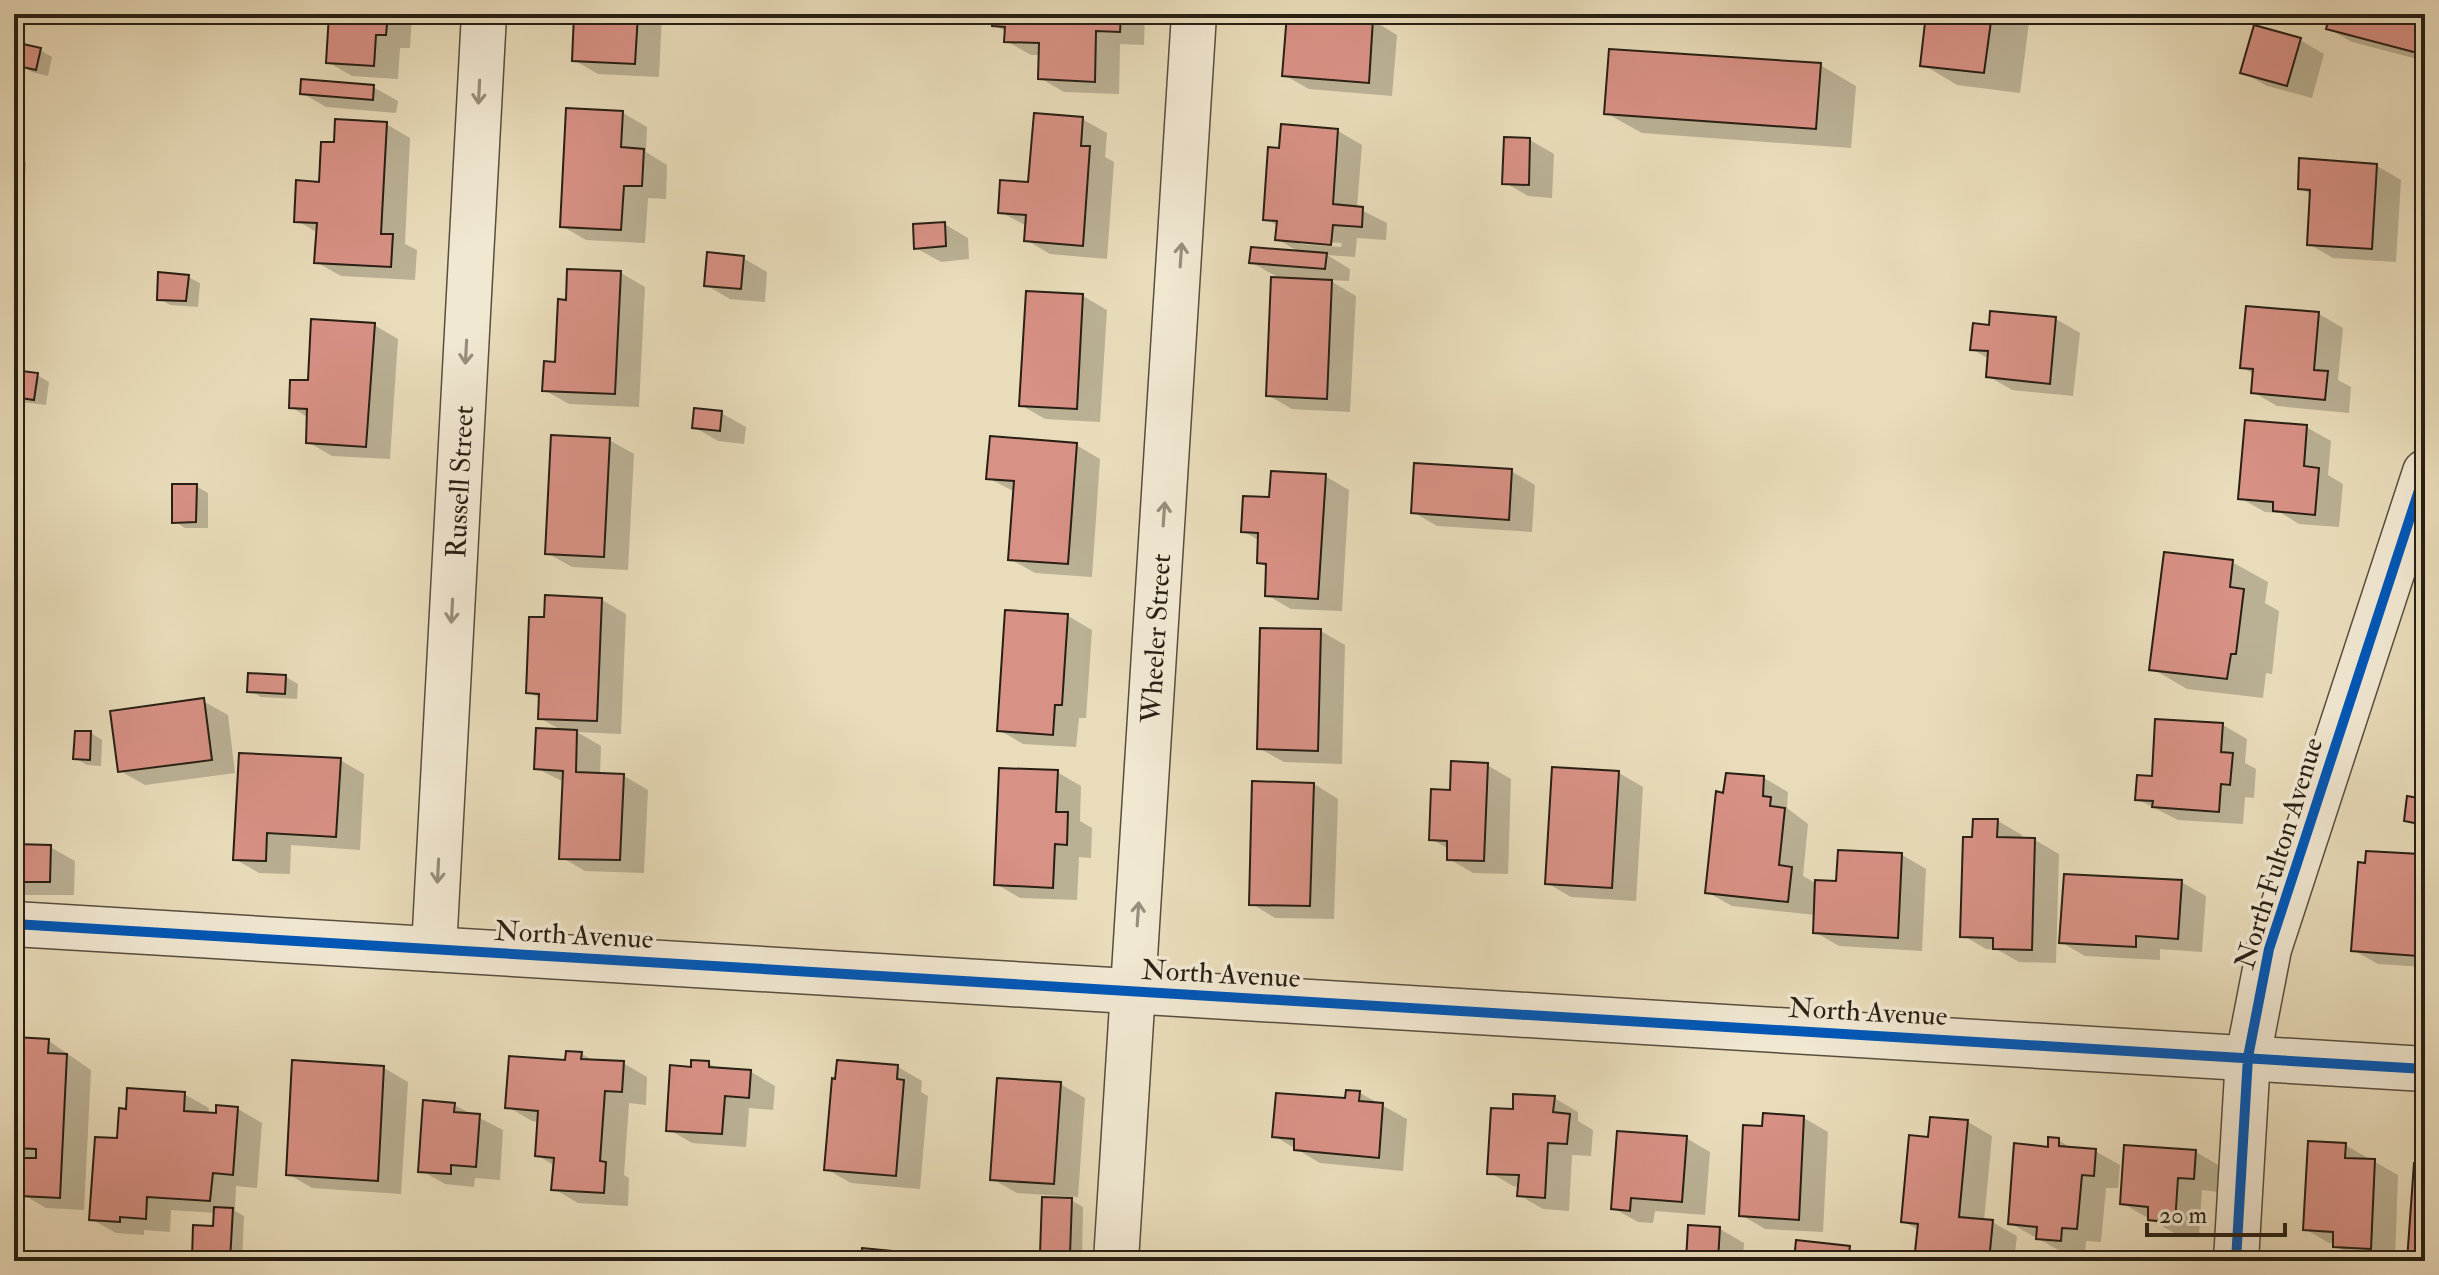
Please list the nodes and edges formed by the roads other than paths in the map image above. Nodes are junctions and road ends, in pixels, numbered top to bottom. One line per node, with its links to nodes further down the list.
1 (484, 14): 5 (street, Russell Street, one-way to 5)
2 (1194, 14): 6 (street, Wheeler Street, one-way to 2)
3 (2425, 472): 7 (street, North Fulton Avenue)
4 (14, 924): 5 (street, North Avenue)
5 (434, 949): 6 (street, North Avenue)
6 (1133, 991): 7 (street, North Avenue); 9 (street, Wheeler Street)
7 (2248, 1057): 8 (street, North Avenue); 10 (street, North Fulton Avenue)
8 (2425, 1069)
9 (1116, 1261)
10 (2236, 1261)

